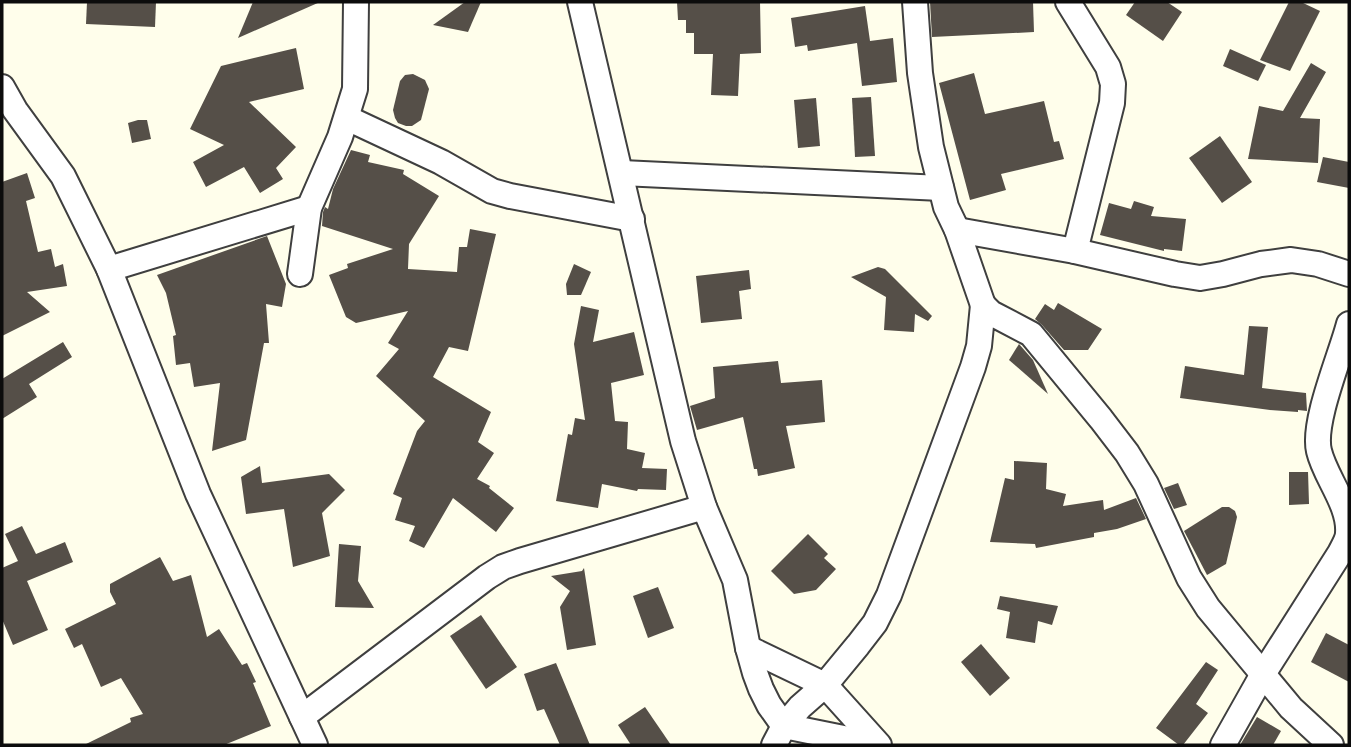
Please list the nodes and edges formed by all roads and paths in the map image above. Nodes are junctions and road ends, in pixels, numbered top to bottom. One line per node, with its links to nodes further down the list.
1 (356, 2): 6 (street)
2 (580, 2): 7 (street)
3 (915, 2): 8 (street)
4 (1068, 2): 12 (street)
5 (2, 87): 13 (street)
6 (347, 118): 9 (street); 10 (street)
7 (622, 173): 8 (street); 10 (street)
8 (941, 188): 11 (street)
9 (309, 208): 13 (street); 14 (street)
10 (632, 219): 18 (street)
11 (957, 230): 12 (street); 16 (street)
12 (1075, 251): 15 (street)
13 (109, 269): 22 (street)
14 (300, 274)
15 (1349, 274)
16 (983, 305): 20 (street); 21 (street)
17 (1349, 324): 20 (street)
18 (704, 507): 19 (street); 22 (street)
19 (748, 648): 21 (street); 23 (street)
20 (1263, 674): 26 (street); 27 (street)
21 (825, 685): 23 (street); 25 (street)
22 (302, 717): 24 (street)
23 (779, 736): 25 (street)
24 (315, 745)
25 (879, 745)
26 (1223, 745)
27 (1331, 745)

